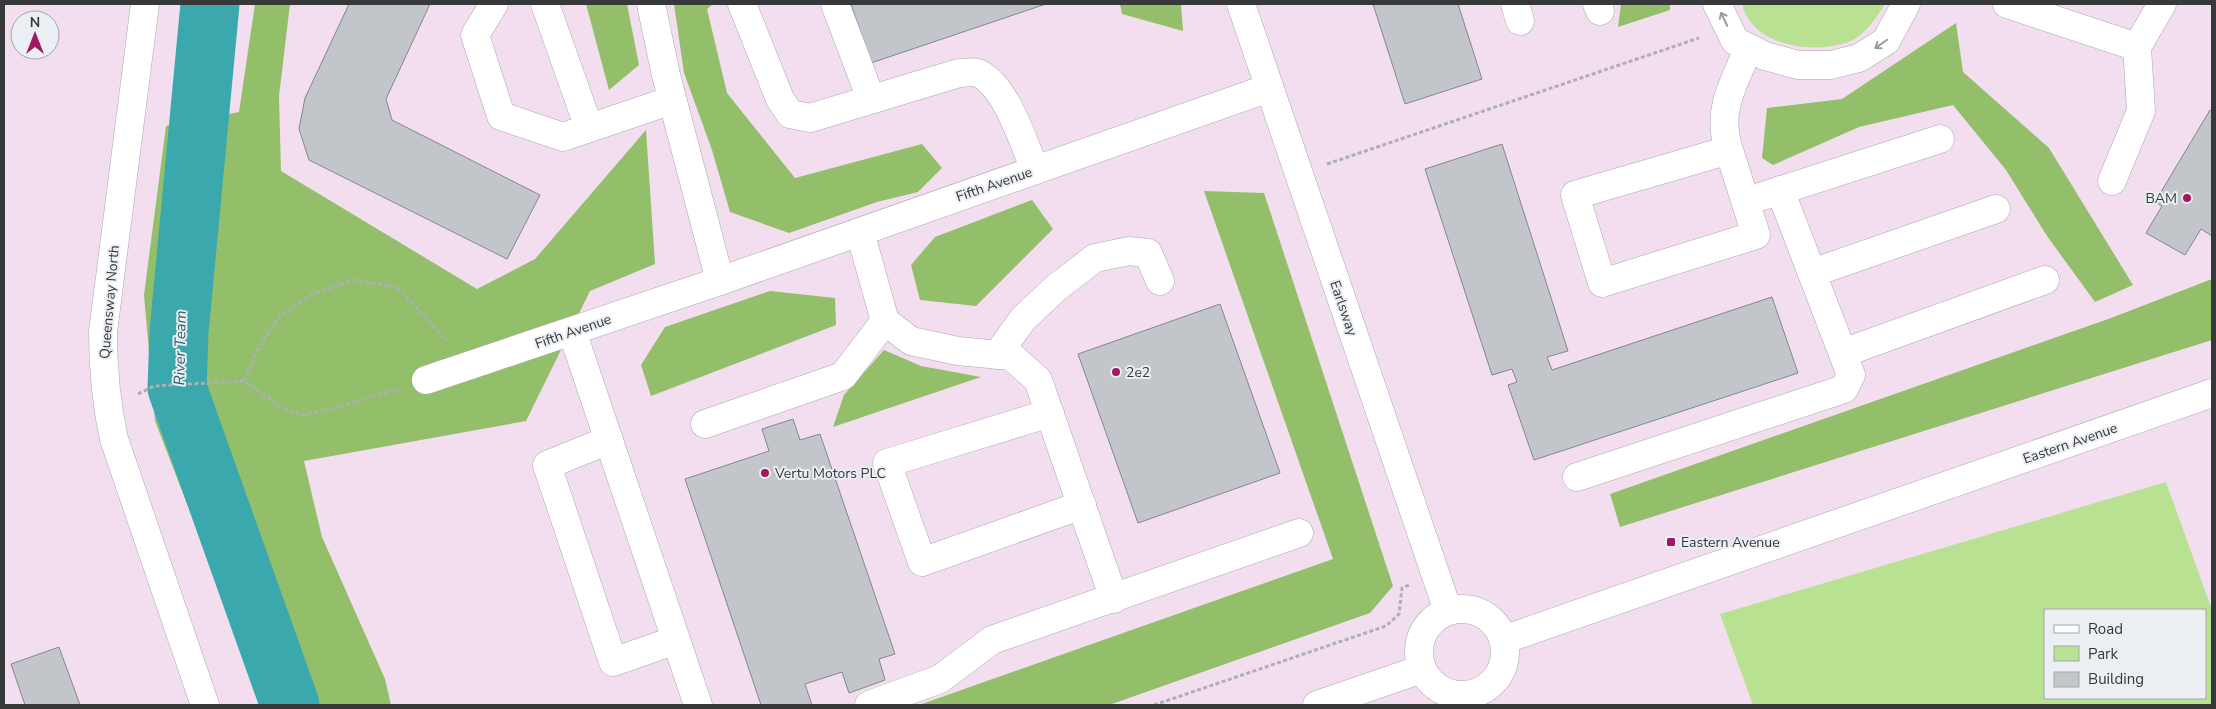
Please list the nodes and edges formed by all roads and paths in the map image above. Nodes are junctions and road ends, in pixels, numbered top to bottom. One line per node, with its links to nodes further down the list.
1 (144, 4): 54 (street, Queensway North)
2 (494, 4): 18 (street)
3 (545, 4): 18 (street)
4 (651, 4): 17 (street)
5 (742, 4): 16 (street)
6 (835, 4): 16 (street)
7 (1241, 4): 15 (street, Earlsway)
8 (1717, 4): 12 (street, one-way to 8)
9 (1906, 4): 14 (street, one-way to 14)
10 (2008, 4): 13 (street)
11 (2162, 4): 13 (street)
12 (1728, 28): 14 (street); 22 (path)
13 (2138, 47): 23 (street)
14 (1749, 48): 20 (street)
15 (1268, 88): 21 (street, Fifth Avenue); 22 (street, Earlsway)
16 (871, 99): 21 (street)
17 (672, 100): 18 (street); 30 (street)
18 (590, 128)
19 (1940, 139): 24 (street)
20 (1729, 150): 25 (street); 25 (street)
21 (1035, 170): 27 (street, Fifth Avenue)
22 (1298, 174): 47 (street, Earlsway)
23 (2112, 181)
24 (1780, 190): 25 (street); 28 (street)
25 (1745, 202)
26 (1996, 209): 28 (street)
27 (860, 232): 30 (street, Fifth Avenue); 32 (street)
28 (1812, 273): 34 (street)
29 (2045, 280): 34 (street)
30 (720, 281): 33 (street, Fifth Avenue)
31 (1160, 281): 35 (street)
32 (885, 320): 35 (street); 42 (street)
33 (572, 331): 36 (street, Fifth Avenue); 43 (street)
34 (1843, 352): 44 (street)
35 (997, 355): 41 (street)
36 (470, 366): 37 (street, Fifth Avenue); 38 (path)
37 (426, 380): 38 (path)
38 (244, 381): 39 (path)
39 (154, 386)
40 (2212, 393): 51 (street, Eastern Avenue)
41 (1050, 413): 45 (street); 45 (street)
42 (705, 424)
43 (609, 440): 50 (street); 50 (street)
44 (1577, 477)
45 (1082, 506): 48 (street)
46 (1299, 533): 48 (street)
47 (1435, 574): 49 (street, Earlsway); 57 (path)
48 (1114, 599): 56 (street)
49 (1448, 611): 51 (street); 52 (street)
50 (676, 640): 55 (street)
51 (1503, 640): 53 (street)
52 (1422, 669): 53 (street); 58 (street)
53 (1478, 699)
54 (205, 705)
55 (698, 705)
56 (869, 705)
57 (1154, 705)
58 (1317, 705)

